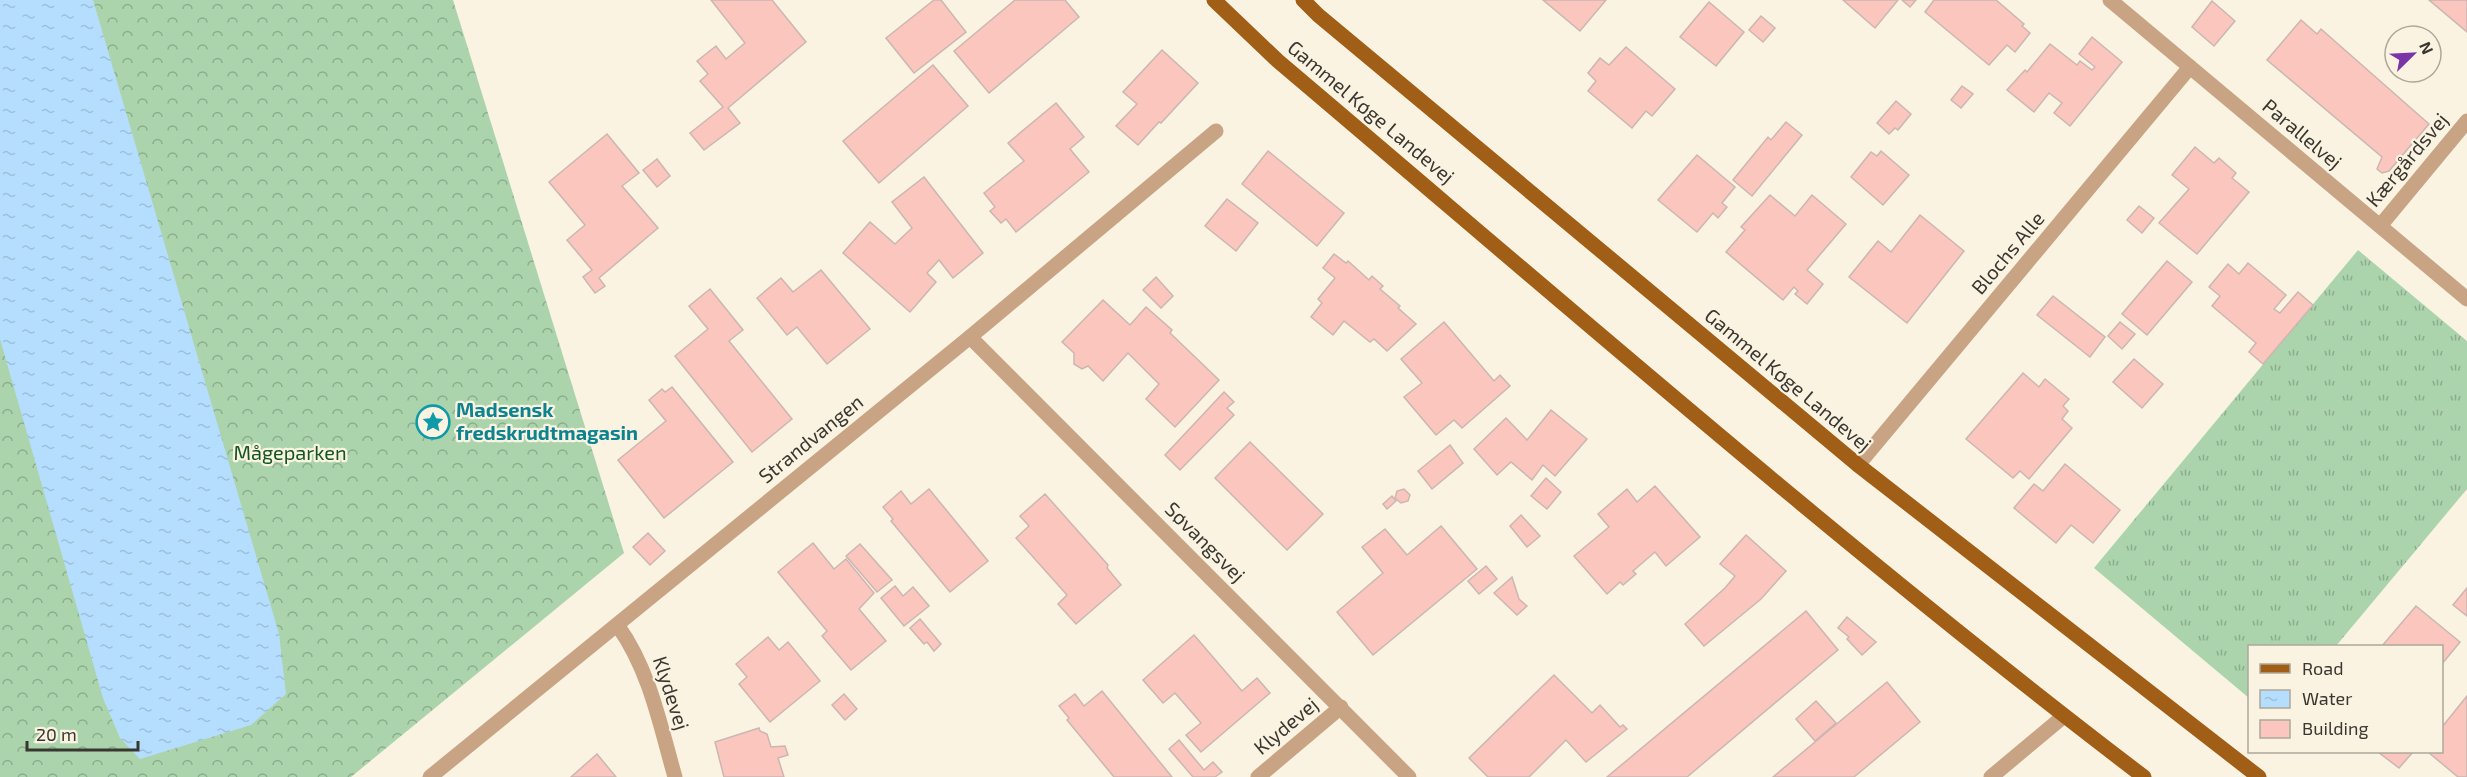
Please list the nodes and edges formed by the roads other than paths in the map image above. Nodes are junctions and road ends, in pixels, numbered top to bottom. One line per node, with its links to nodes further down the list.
1 (1214, 0): 13 (main road, Gammel Køge Landevej)
2 (1303, 0): 10 (main road, Gammel Køge Landevej)
3 (2110, 0): 4 (street, Parallelvej)
4 (2190, 67): 7 (street, Parallelvej); 10 (street, Blochs Alle)
5 (2467, 121): 7 (street, Kærgårdsvej)
6 (1216, 131): 9 (street, Strandvangen)
7 (2380, 226): 8 (street, Parallelvej)
8 (2467, 299)
9 (970, 337): 11 (street, Strandvangen); 12 (street, Søvangsvej)
10 (1858, 465): 20 (main road, Gammel Køge Landevej)
11 (618, 626): 14 (street, Strandvangen); 15 (street, Klydevej)
12 (1341, 707): 16 (street, Klydevej); 17 (street, Søvangsvej)
13 (2064, 716): 18 (street); 19 (main road, Gammel Køge Landevej)
14 (430, 777)
15 (675, 777)
16 (1258, 777)
17 (1409, 777)
18 (1991, 777)
19 (2144, 777)
20 (2259, 777)

